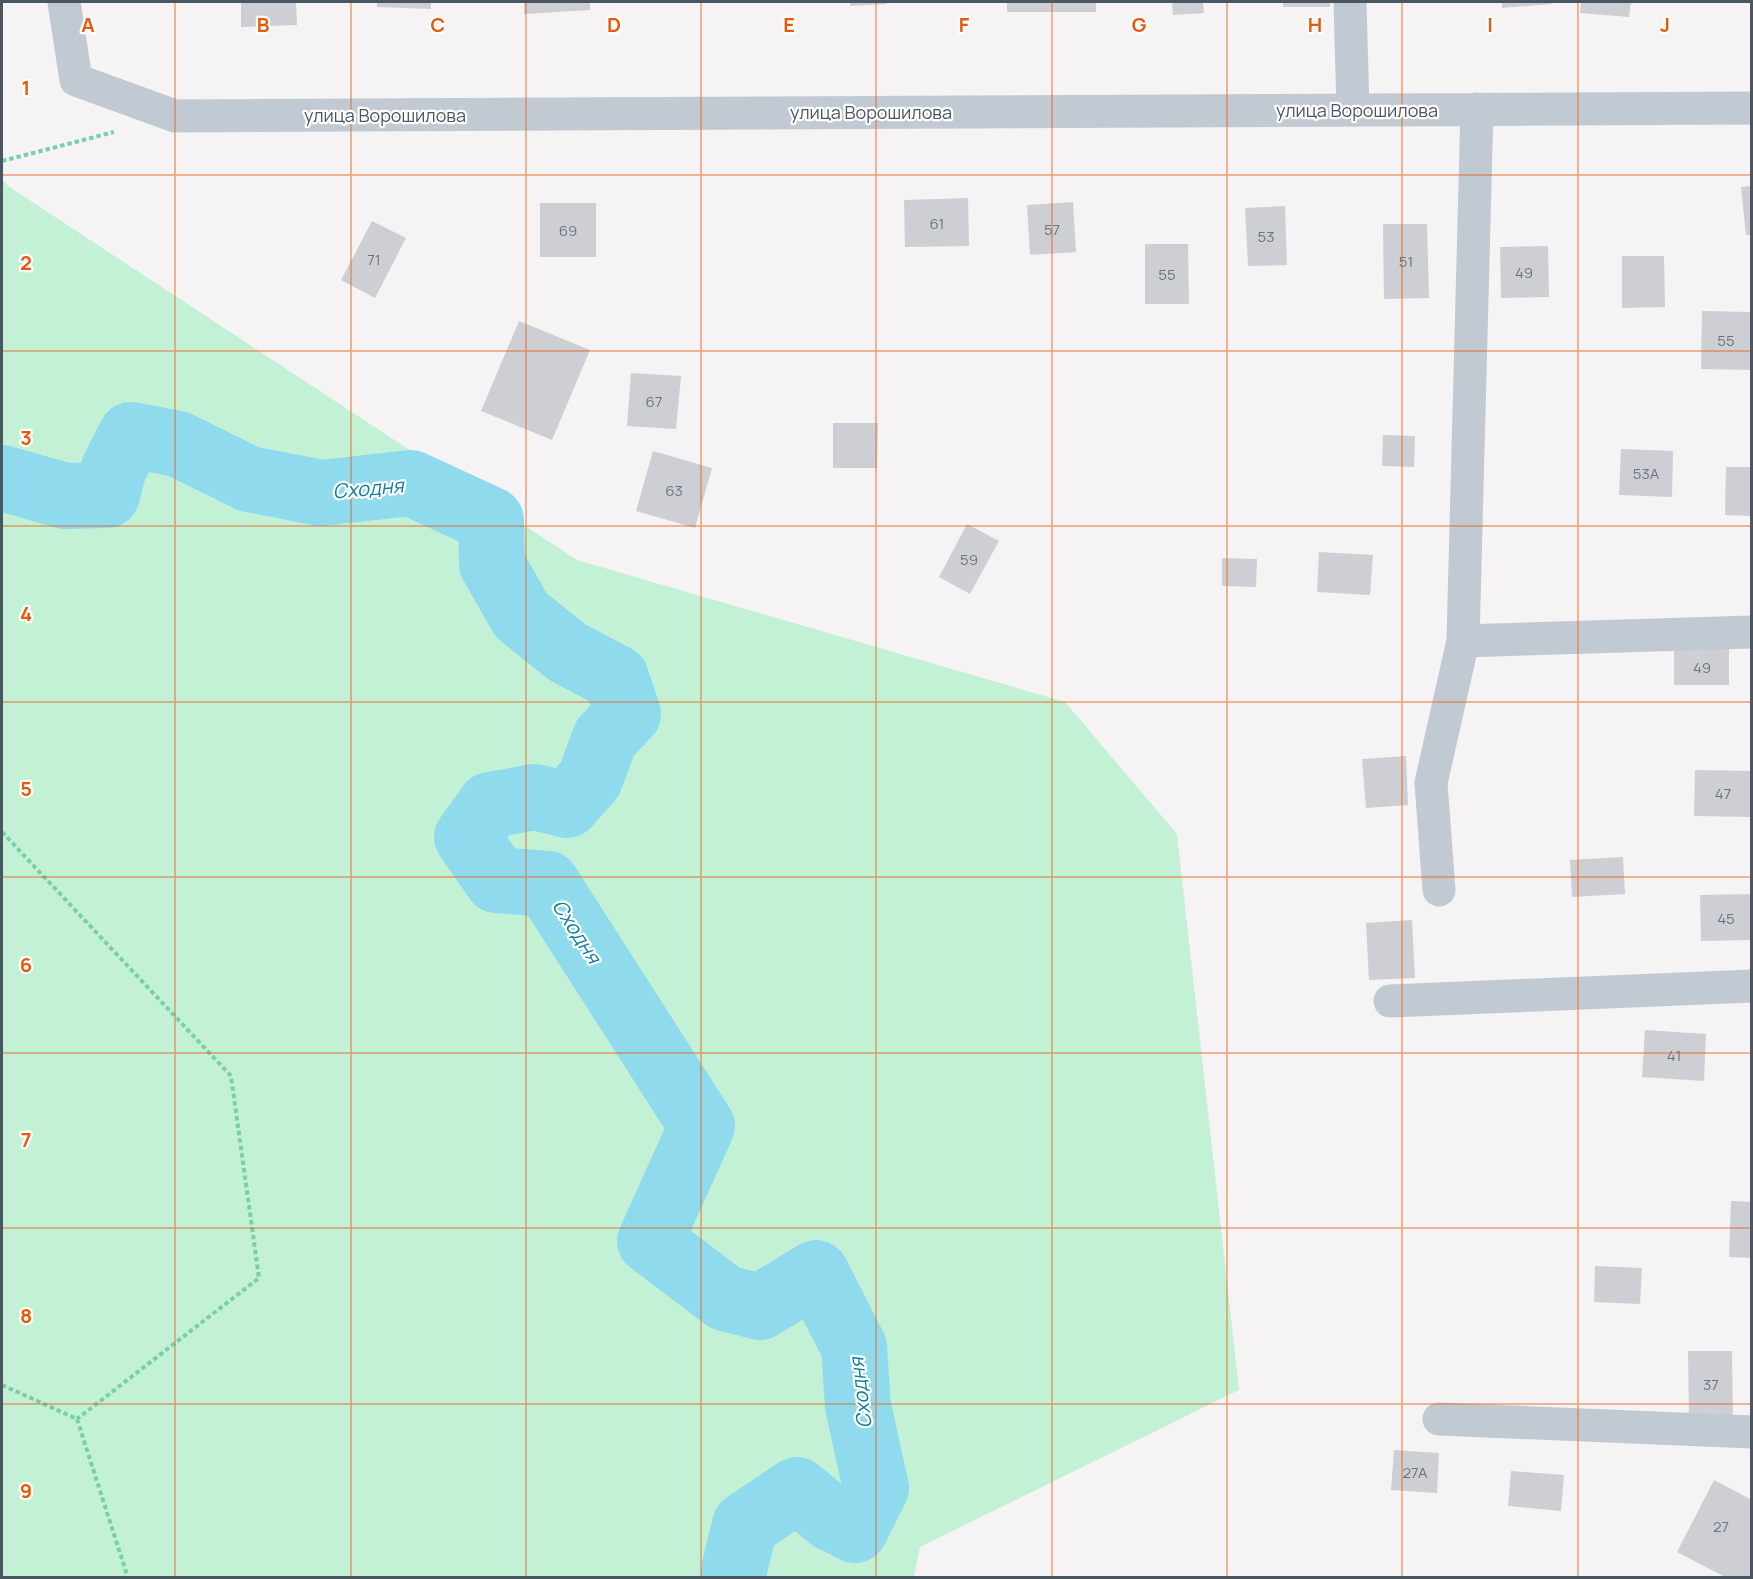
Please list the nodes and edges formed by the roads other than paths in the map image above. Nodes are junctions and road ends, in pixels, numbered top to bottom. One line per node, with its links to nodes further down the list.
1 (64, 2): 4 (street, улица Ворошилова)
2 (1350, 2): 4 (street)
3 (1752, 108): 5 (street, улица Ворошилова)
4 (1353, 110): 5 (street, улица Ворошилова)
5 (1477, 110): 7 (street)
6 (1752, 632): 7 (street)
7 (1463, 641): 8 (street)
8 (1439, 890)
9 (1752, 986): 10 (street)
10 (1390, 1001)
11 (1439, 1419): 12 (street)
12 (1752, 1432)

